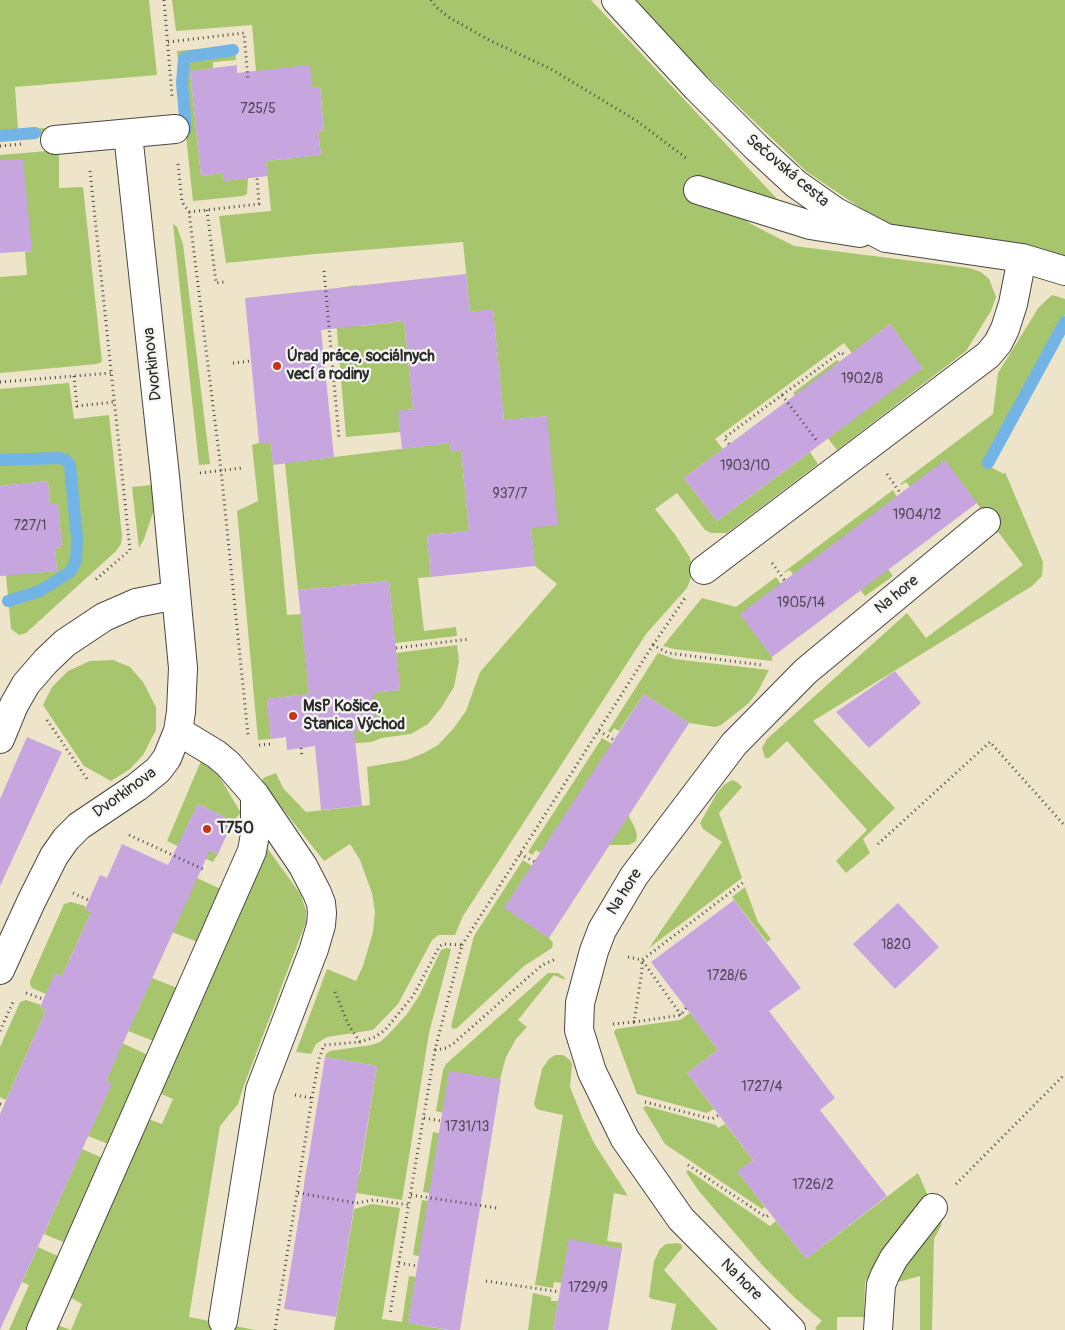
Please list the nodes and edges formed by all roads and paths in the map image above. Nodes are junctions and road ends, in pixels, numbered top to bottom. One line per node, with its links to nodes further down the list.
1 (164, 0): 4 (path)
2 (431, 0): 11 (path)
3 (616, 0): 14 (street, Sečovská cesta)
4 (168, 42): 5 (path); 6 (path)
5 (248, 80)
6 (175, 129): 7 (street); 13 (path)
7 (128, 134): 8 (street); 33 (street, Dvorkinova)
8 (86, 138): 9 (street); 22 (path)
9 (55, 140)
10 (257, 177): 12 (path)
11 (705, 192): 14 (street)
12 (207, 210): 13 (path); 18 (path)
13 (189, 212): 41 (path)
14 (886, 238): 15 (street, Sečovská cesta)
15 (1022, 258): 16 (street, Sečovská cesta); 29 (street)
16 (1065, 271)
17 (324, 272): 27 (path)
18 (224, 282)
19 (846, 358): 25 (path)
20 (251, 361): 21 (path)
21 (234, 363)
22 (111, 372): 23 (path); 26 (path)
23 (74, 376): 24 (path); 26 (path)
24 (0, 382)
25 (782, 395): 28 (path); 29 (path)
26 (115, 402): 32 (path)
27 (339, 438)
28 (729, 444)
29 (838, 470): 31 (street)
30 (986, 522): 37 (street, Na hore)
31 (704, 570): 35 (path)
32 (88, 587)
33 (176, 594): 39 (street, Dvorkinova); 42 (street)
34 (470, 639): 36 (path)
35 (653, 645): 37 (path); 40 (path)
36 (396, 648)
37 (806, 670): 57 (street, Na hore)
38 (46, 720): 46 (path)
39 (178, 731): 47 (street); 59 (street, Dvorkinova)
40 (599, 731): 43 (path); 52 (path)
41 (248, 736)
42 (0, 739)
43 (614, 740)
44 (300, 748): 45 (path)
45 (302, 758)
46 (74, 760)
47 (255, 795): 56 (street); 90 (street)
48 (1065, 826): 50 (path)
49 (122, 831): 51 (path)
50 (878, 844)
51 (170, 854)
52 (520, 854): 53 (path); 55 (path)
53 (535, 862)
54 (744, 882): 58 (path)
55 (462, 945): 66 (path); 67 (path)
56 (314, 949): 66 (path); 89 (street)
57 (594, 951): 58 (path); 65 (street, Na hore); 67 (path)
58 (642, 960): 63 (path); 64 (path)
59 (0, 970)
60 (19, 990): 61 (path)
61 (43, 999)
62 (686, 1008): 63 (path)
63 (681, 1015): 64 (path)
64 (634, 1022): 65 (path)
65 (579, 1030): 92 (street, Na hore)
66 (360, 1042): 70 (path)
67 (435, 1050): 73 (path)
68 (1065, 1074): 80 (path)
69 (643, 1101): 72 (path)
70 (310, 1110): 71 (path); 76 (path)
71 (316, 1111)
72 (718, 1115)
73 (424, 1118): 74 (path); 77 (path)
74 (441, 1121)
75 (686, 1164): 81 (path)
76 (298, 1193): 78 (path); 82 (path)
77 (411, 1195): 78 (path); 79 (path)
78 (409, 1206): 84 (path)
79 (497, 1208)
80 (933, 1208): 93 (street)
81 (770, 1214)
82 (287, 1254): 83 (path); 91 (path)
83 (292, 1255)
84 (399, 1263): 85 (path); 88 (path)
85 (417, 1266)
86 (486, 1281): 87 (path)
87 (560, 1292)
88 (390, 1314)
89 (223, 1321)
90 (41, 1330)
91 (275, 1330)
92 (791, 1330)
93 (878, 1330)

